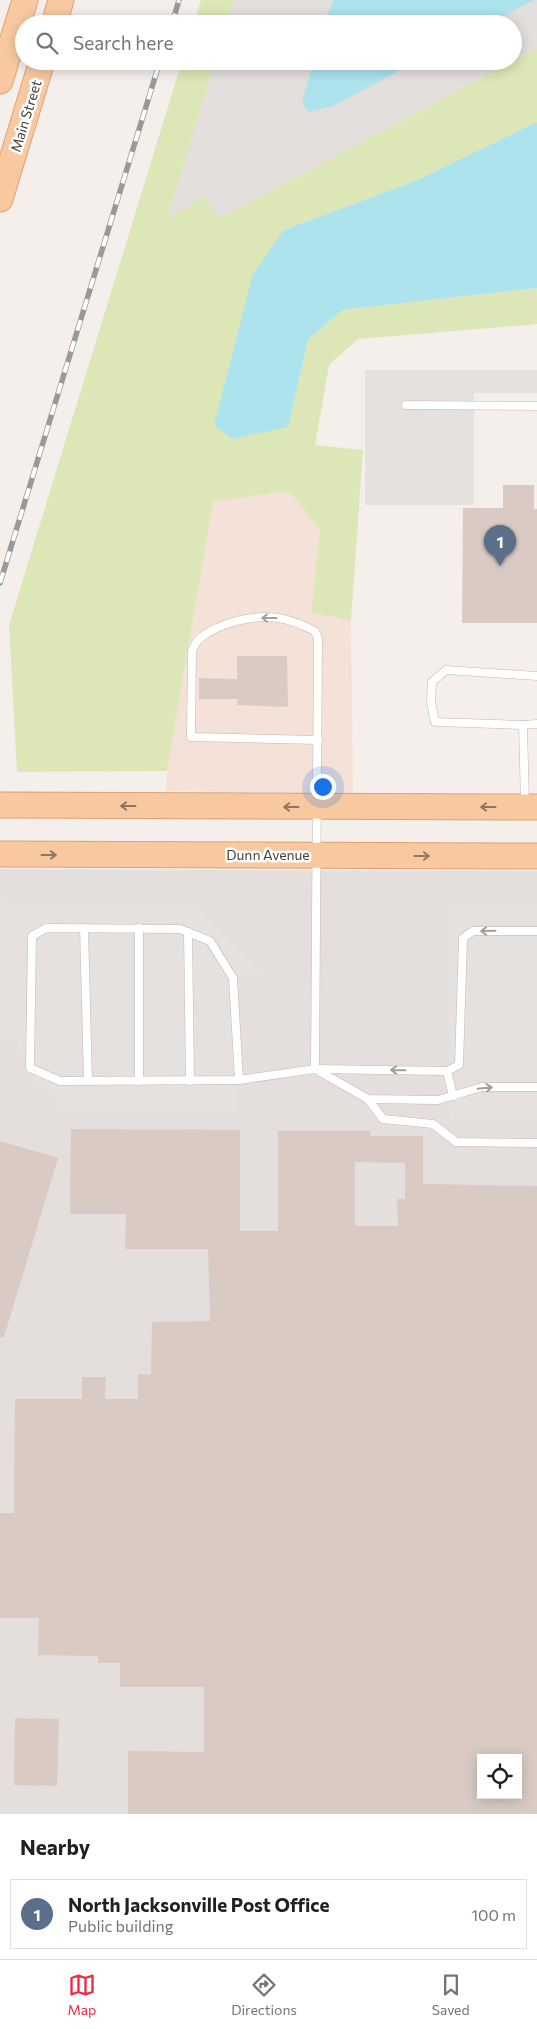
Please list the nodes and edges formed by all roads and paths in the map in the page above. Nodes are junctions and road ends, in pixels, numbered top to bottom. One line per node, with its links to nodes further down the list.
1 (25, 0): 3 (main road)
2 (61, 0): 4 (main road)
3 (20, 15)
4 (57, 15)
5 (15, 32): 7 (main road)
6 (39, 70): 8 (main road, Main Street)
7 (0, 81)
8 (0, 199)
9 (406, 405): 10 (lane)
10 (537, 406)
11 (537, 676): 13 (lane)
12 (537, 724): 13 (lane)
13 (523, 725): 17 (lane)
14 (318, 740): 14 (lane, one-way to 14); 16 (lane)
15 (0, 806): 16 (main road, one-way to 15)
16 (318, 807): 17 (main road, one-way to 16); 19 (lane)
17 (531, 807)
18 (0, 854): 19 (main road, Dunn Avenue, one-way to 19)
19 (317, 856): 20 (main road, Dunn Avenue, one-way to 20); 25 (lane)
20 (537, 856)
21 (84, 928): 22 (lane); 28 (lane); 28 (lane)
22 (139, 928): 24 (lane); 29 (lane)
23 (537, 931): 26 (lane, one-way to 26)
24 (188, 932): 27 (lane); 30 (lane)
25 (315, 1069): 26 (lane, one-way to 25); 27 (lane); 33 (lane)
26 (447, 1071): 32 (lane)
27 (239, 1080): 30 (lane)
28 (88, 1081): 29 (lane)
29 (139, 1081): 30 (lane)
30 (190, 1081)
31 (537, 1087): 32 (lane, one-way to 31)
32 (452, 1096): 33 (lane)
33 (368, 1099): 34 (lane)
34 (537, 1143)

